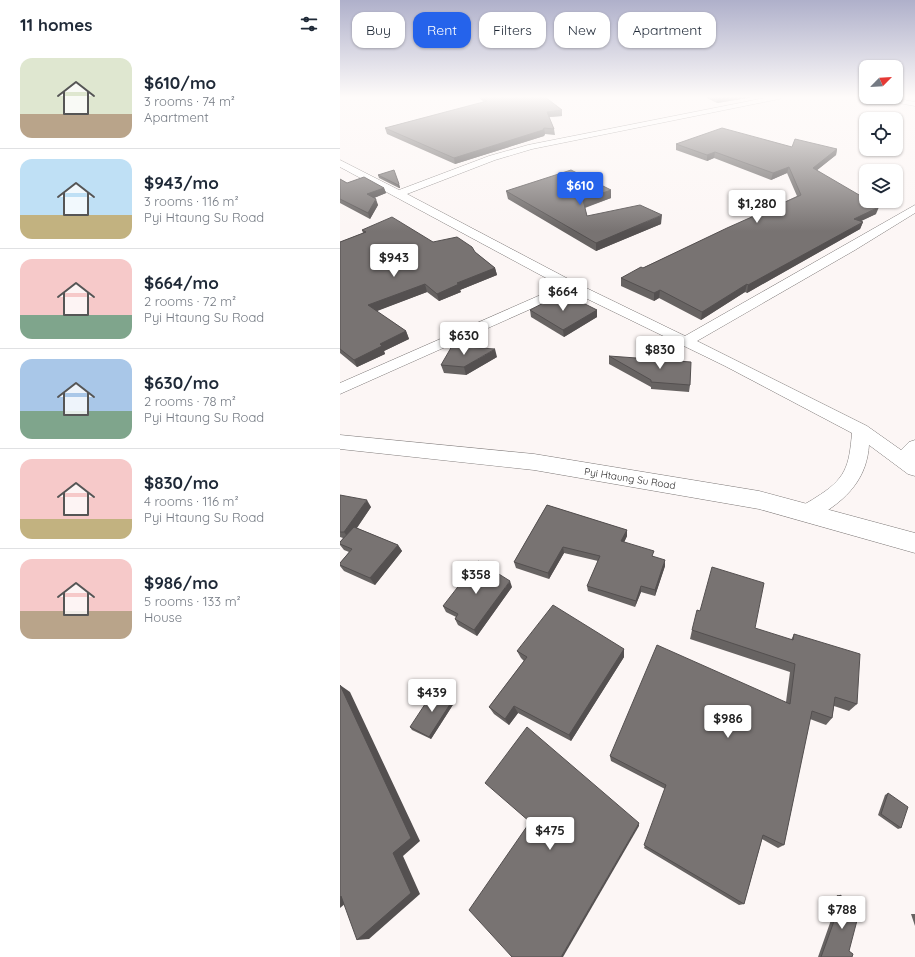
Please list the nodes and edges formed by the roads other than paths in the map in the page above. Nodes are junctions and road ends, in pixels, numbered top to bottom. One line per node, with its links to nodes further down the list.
1 (557, 142): 3 (street)
2 (340, 163): 3 (street)
3 (398, 194): 5 (street)
4 (915, 208): 6 (street)
5 (571, 286): 6 (street); 7 (street)
6 (685, 342): 8 (street)
7 (340, 389)
8 (861, 430): 11 (street); 12 (street)
9 (340, 442): 12 (highway, Pyi Htaung Su Road)
10 (915, 447): 11 (street)
11 (909, 464)
12 (806, 513): 13 (highway, Pyi Htaung Su Road)
13 (915, 543)

